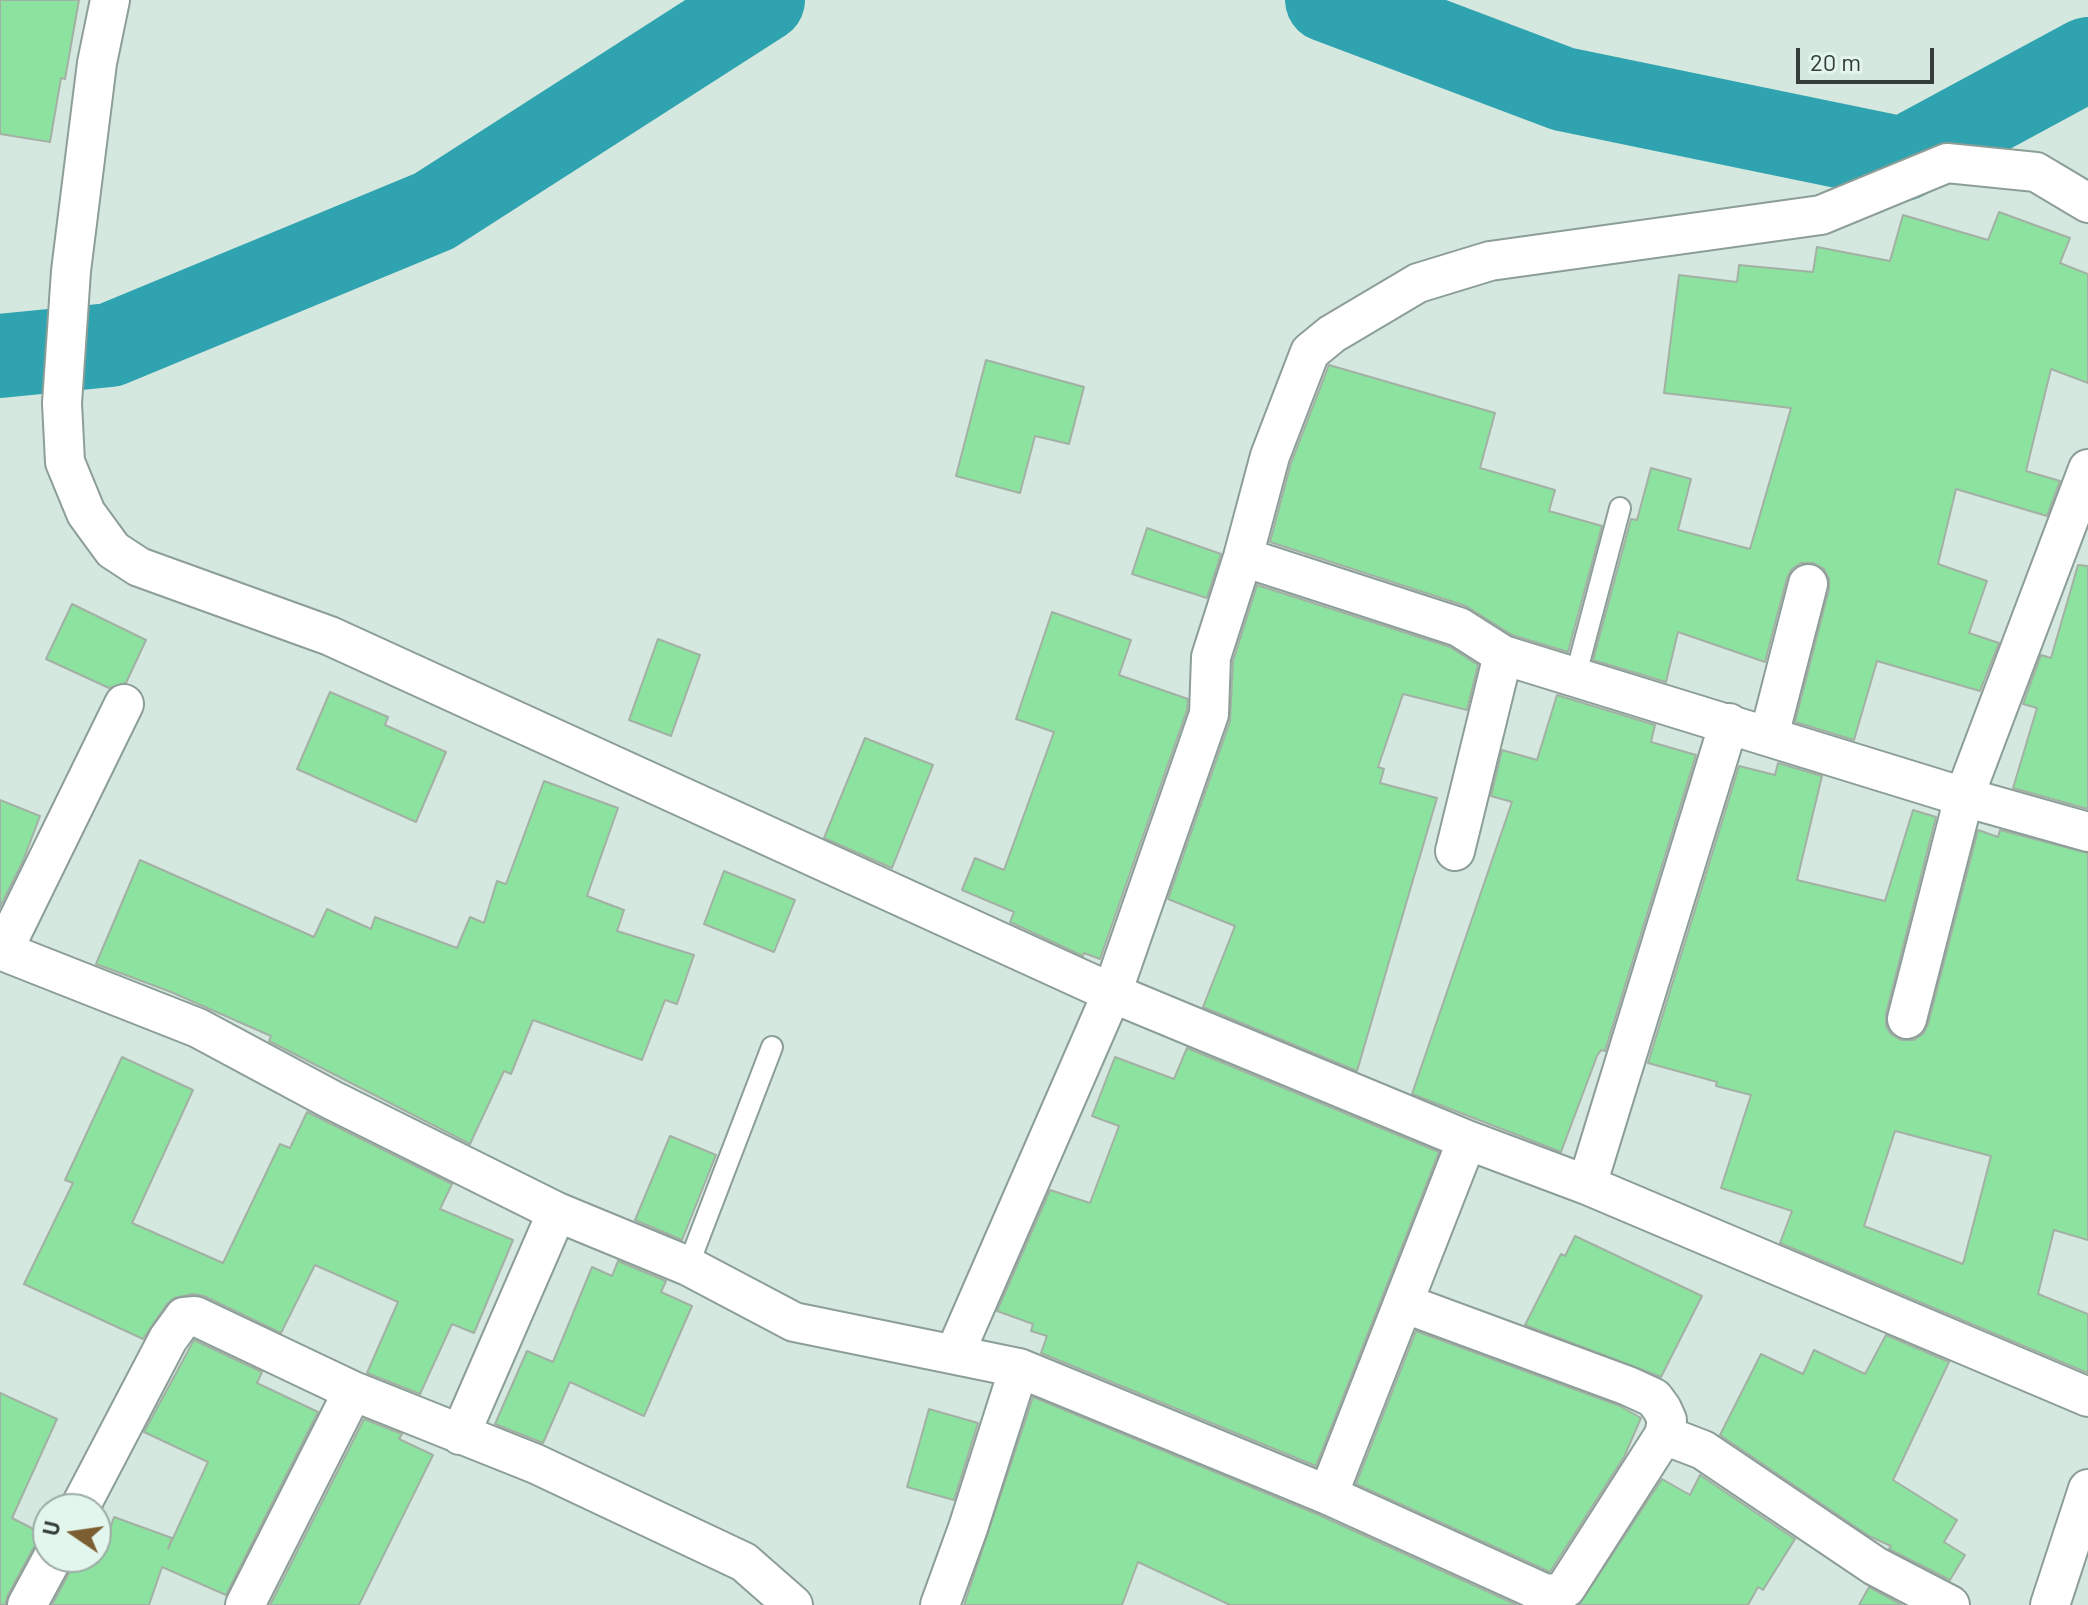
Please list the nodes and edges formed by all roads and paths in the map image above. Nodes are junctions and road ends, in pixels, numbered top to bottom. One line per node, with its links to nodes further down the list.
1 (110, 0): 16 (street)
2 (2088, 203): 5 (street)
3 (2088, 469): 12 (street)
4 (1620, 508): 8 (lane)
5 (1243, 557): 7 (street); 16 (street)
6 (1808, 584): 11 (street)
7 (1503, 655): 8 (street); 14 (street)
8 (1575, 678): 10 (street)
9 (124, 704): 15 (street)
10 (1729, 723): 11 (street); 20 (street)
11 (1769, 736): 12 (street)
12 (1964, 797): 13 (street); 17 (street)
13 (2088, 832)
14 (1455, 851)
15 (1, 951): 21 (street)
16 (1112, 993): 19 (street); 24 (street)
17 (1907, 1019)
18 (772, 1047): 22 (lane)
19 (1467, 1140): 20 (street); 23 (street)
20 (1587, 1185): 27 (street)
21 (557, 1212): 22 (street); 28 (street)
22 (688, 1266): 24 (street)
23 (1403, 1303): 29 (street); 32 (street)
24 (955, 1353): 25 (street)
25 (1019, 1368): 32 (street); 37 (street)
26 (353, 1391): 28 (street); 31 (street); 35 (street)
27 (2088, 1397)
28 (460, 1435): 36 (street)
29 (1664, 1435): 32 (street); 38 (street)
30 (2088, 1489): 39 (street)
31 (87, 1493)
32 (1328, 1495)
33 (44, 1573): 34 (street)
34 (27, 1605)
35 (245, 1605)
36 (793, 1605)
37 (940, 1605)
38 (1950, 1605)
39 (2050, 1605)

